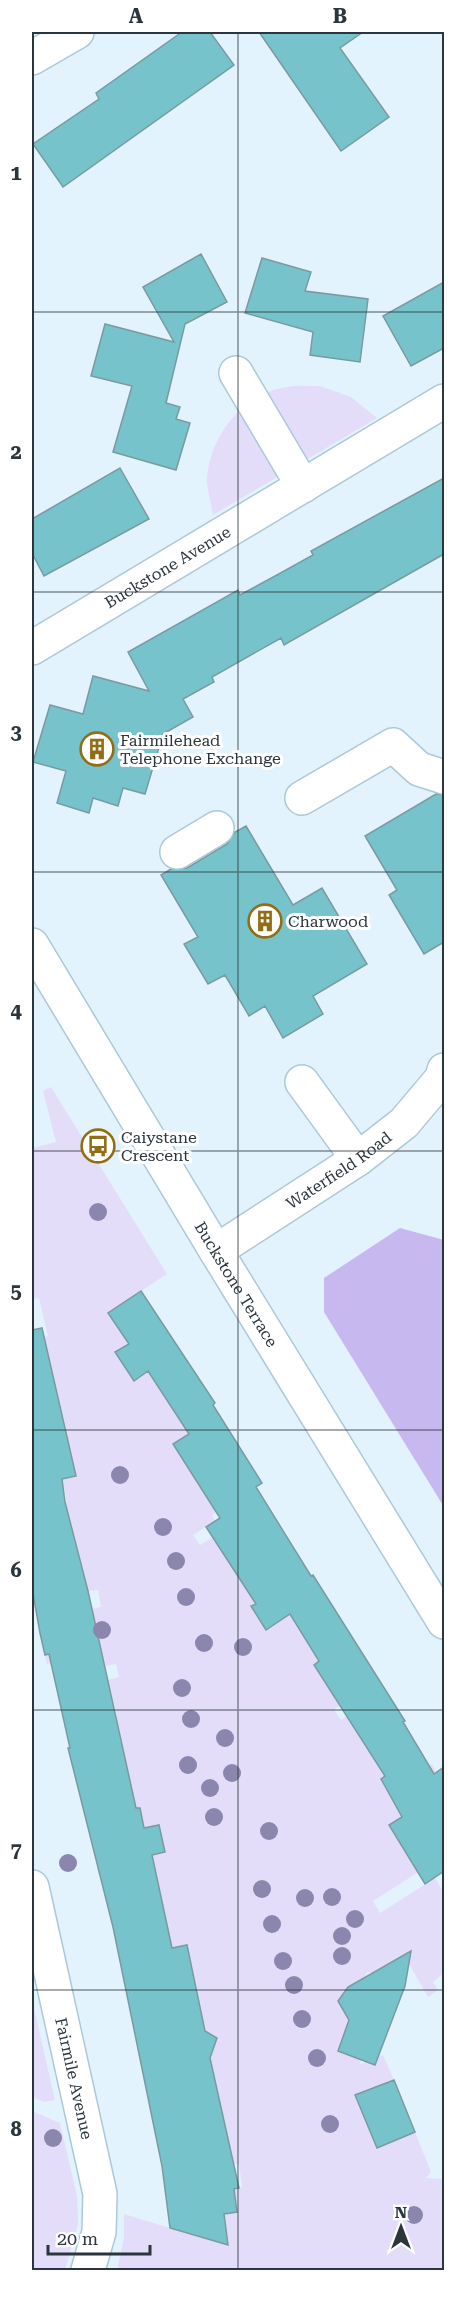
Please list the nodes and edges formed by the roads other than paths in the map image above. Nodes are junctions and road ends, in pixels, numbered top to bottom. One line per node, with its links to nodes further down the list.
1 (77, 32): 2 (street)
2 (32, 58)
3 (236, 373): 5 (street)
4 (444, 401): 5 (street, Buckstone Avenue)
5 (303, 486): 6 (street, Buckstone Avenue)
6 (32, 648)
7 (444, 777): 8 (street)
8 (302, 798)
9 (217, 828): 10 (street)
10 (177, 852)
11 (32, 945): 15 (street, Buckstone Terrace)
12 (444, 1076): 14 (street, Waterfield Road)
13 (302, 1082): 14 (street)
14 (358, 1159): 15 (street, Waterfield Road)
15 (216, 1251): 16 (street, Buckstone Terrace)
16 (444, 1622)
17 (32, 1887): 18 (street, Fairmile Avenue)
18 (40, 1958): 19 (street, Fairmile Avenue)
19 (88, 2271)

